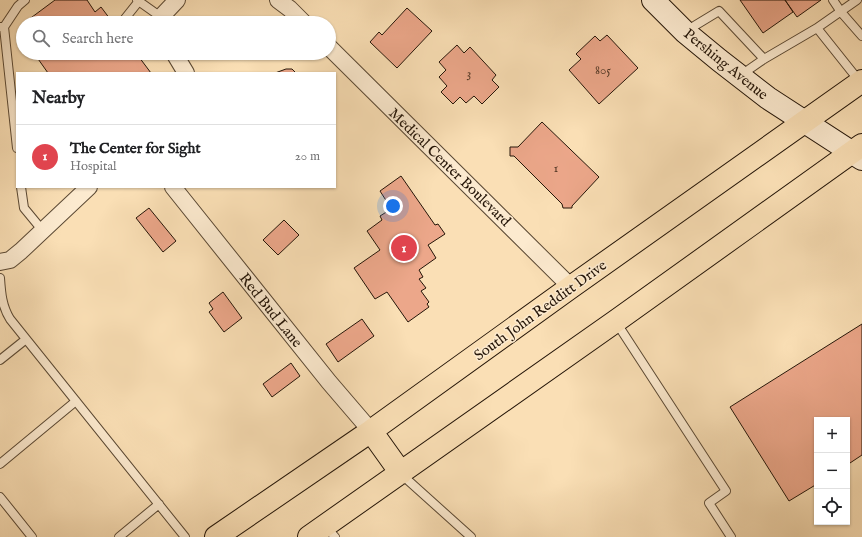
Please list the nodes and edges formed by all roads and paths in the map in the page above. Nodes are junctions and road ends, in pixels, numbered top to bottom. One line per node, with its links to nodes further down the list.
1 (25, 0): 13 (lane)
2 (177, 0): 11 (street)
3 (278, 0): 12 (street)
4 (653, 0): 15 (street, Pershing Avenue)
5 (833, 0): 8 (lane)
6 (857, 0): 8 (lane)
7 (138, 1): 9 (lane); 10 (lane)
8 (841, 12): 14 (lane); 16 (lane)
9 (127, 16)
10 (157, 16)
11 (165, 16)
12 (297, 16)
13 (2, 27): 24 (lane)
14 (817, 28): 18 (lane); 22 (lane)
15 (685, 32): 18 (lane); 21 (street, Pershing Avenue)
16 (862, 36)
17 (336, 55): 32 (street, Medical Center Boulevard)
18 (764, 59): 21 (lane)
19 (178, 60): 20 (street)
20 (185, 72)
21 (739, 76): 23 (street, Pershing Avenue)
22 (861, 82): 23 (highway, South John Redditt Drive)
23 (804, 122): 25 (street, Pershing Avenue); 32 (highway, South John Redditt Drive)
24 (16, 140)
25 (858, 152): 33 (highway)
26 (21, 188): 29 (lane)
27 (88, 188): 29 (street)
28 (174, 188): 37 (street, Red Bud Lane)
29 (43, 231): 30 (street)
30 (0, 262)
31 (0, 278): 34 (lane)
32 (571, 287): 37 (highway, South John Redditt Drive)
33 (616, 321): 39 (highway); 48 (lane)
34 (25, 340): 35 (lane); 36 (lane)
35 (0, 360)
36 (76, 402): 38 (lane); 41 (lane)
37 (371, 431): 39 (highway); 46 (highway, South John Redditt Drive)
38 (0, 464)
39 (401, 473): 42 (highway); 47 (lane)
40 (0, 496): 43 (lane)
41 (159, 504): 44 (lane); 45 (lane)
42 (323, 533)
43 (32, 537)
44 (119, 537)
45 (185, 537)
46 (216, 537)
47 (471, 537)
48 (731, 537)

